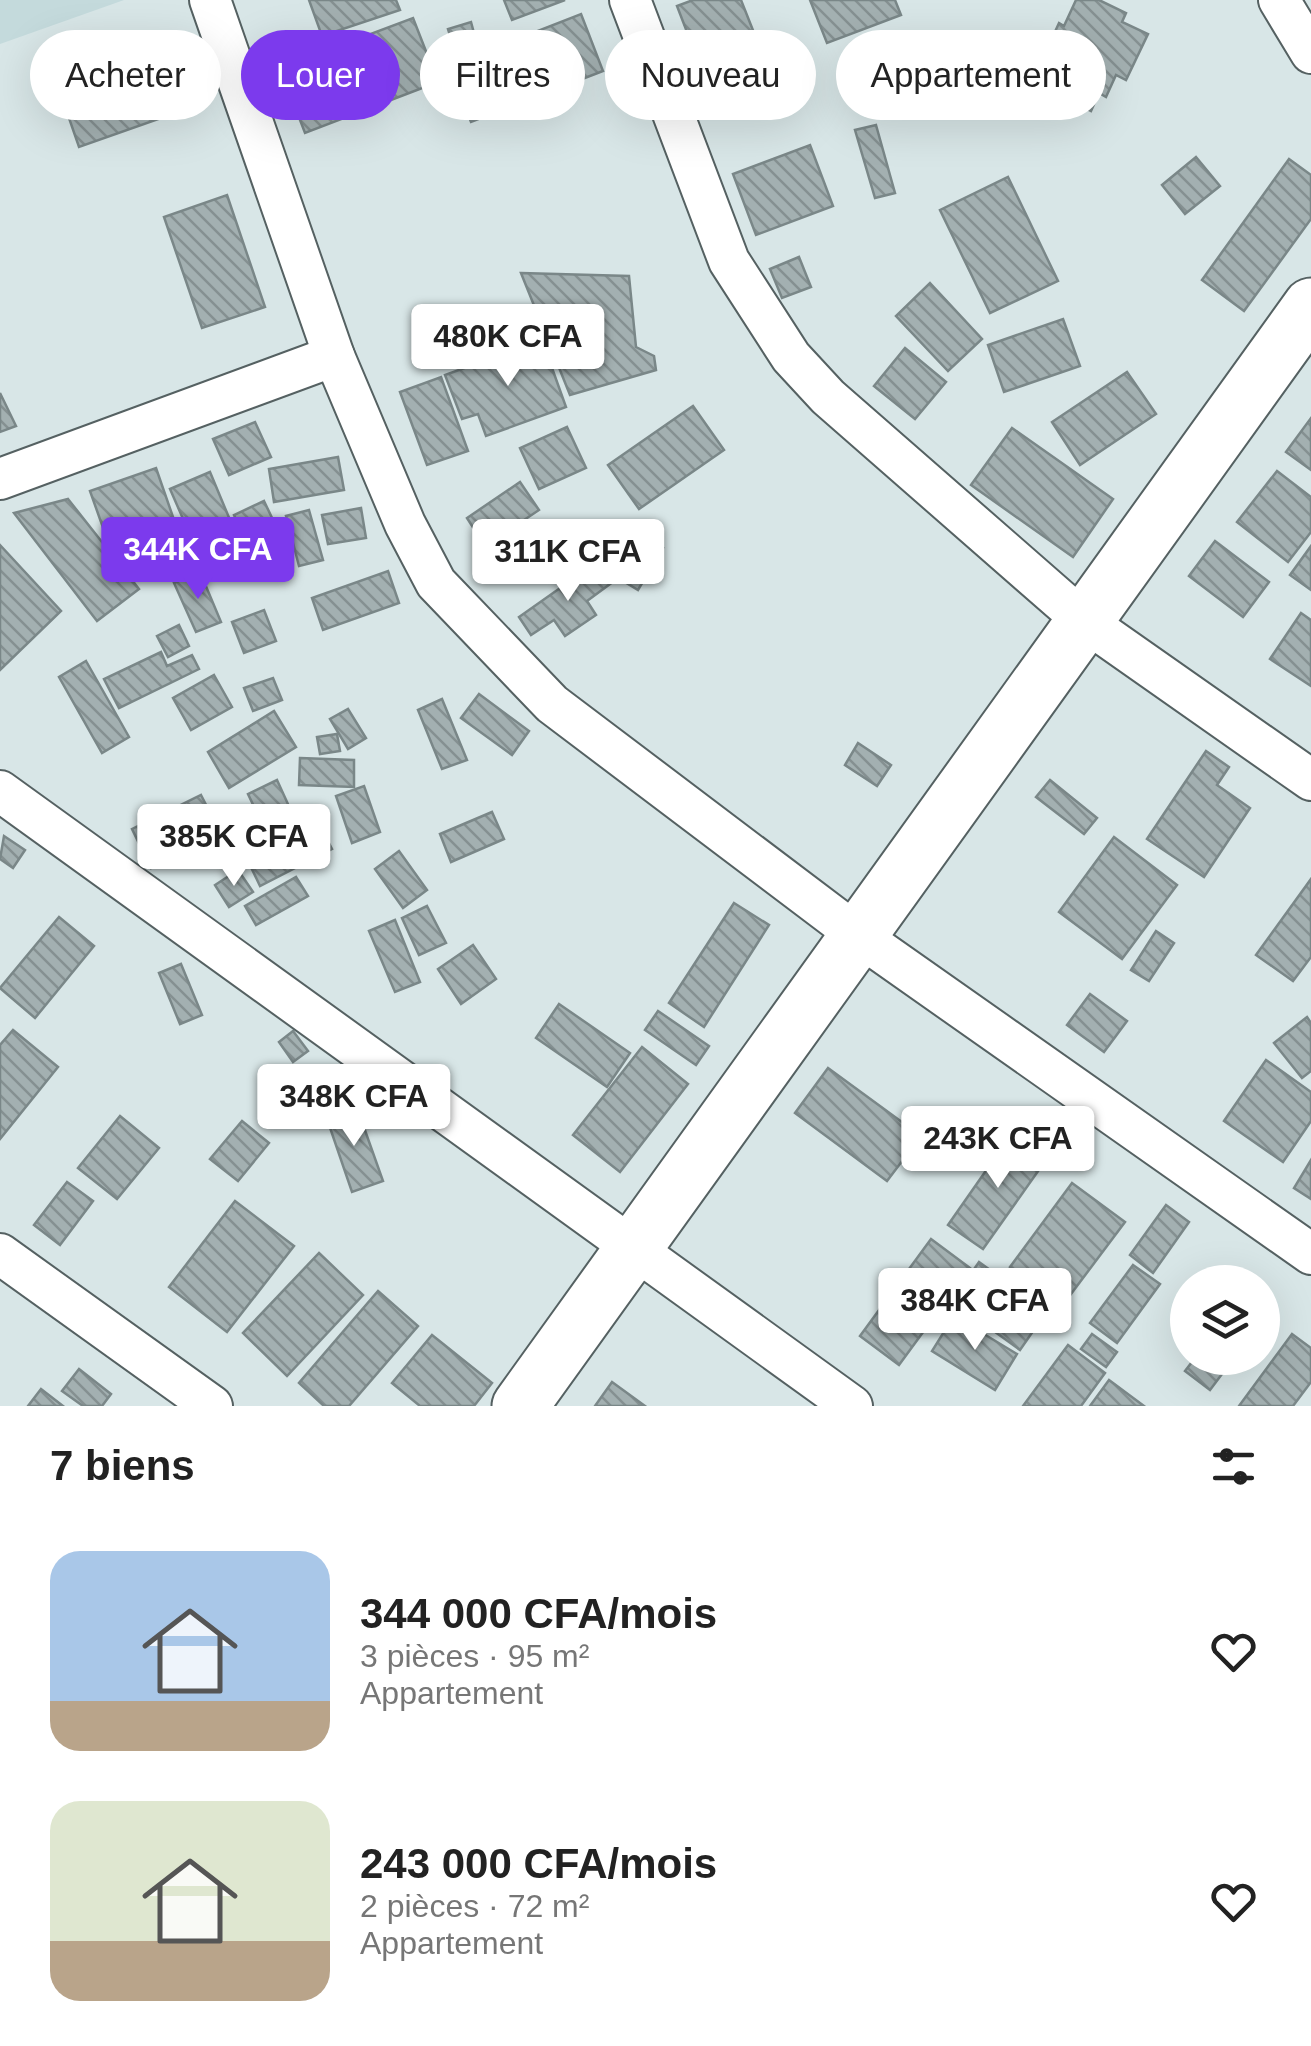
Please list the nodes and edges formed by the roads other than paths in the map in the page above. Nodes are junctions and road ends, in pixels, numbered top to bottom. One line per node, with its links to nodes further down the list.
1 (210, 0): 6 (street)
2 (630, 0): 8 (street)
3 (1279, 0): 4 (street)
4 (1311, 53)
5 (1311, 306): 8 (street)
6 (334, 356): 7 (street); 11 (street)
7 (0, 480)
8 (1083, 620): 9 (street); 11 (street)
9 (1311, 780)
10 (0, 791): 12 (street)
11 (859, 936): 12 (street); 14 (street)
12 (634, 1248): 16 (street); 17 (street)
13 (0, 1254): 15 (street)
14 (1311, 1254)
15 (212, 1406)
16 (520, 1406)
17 (852, 1406)

